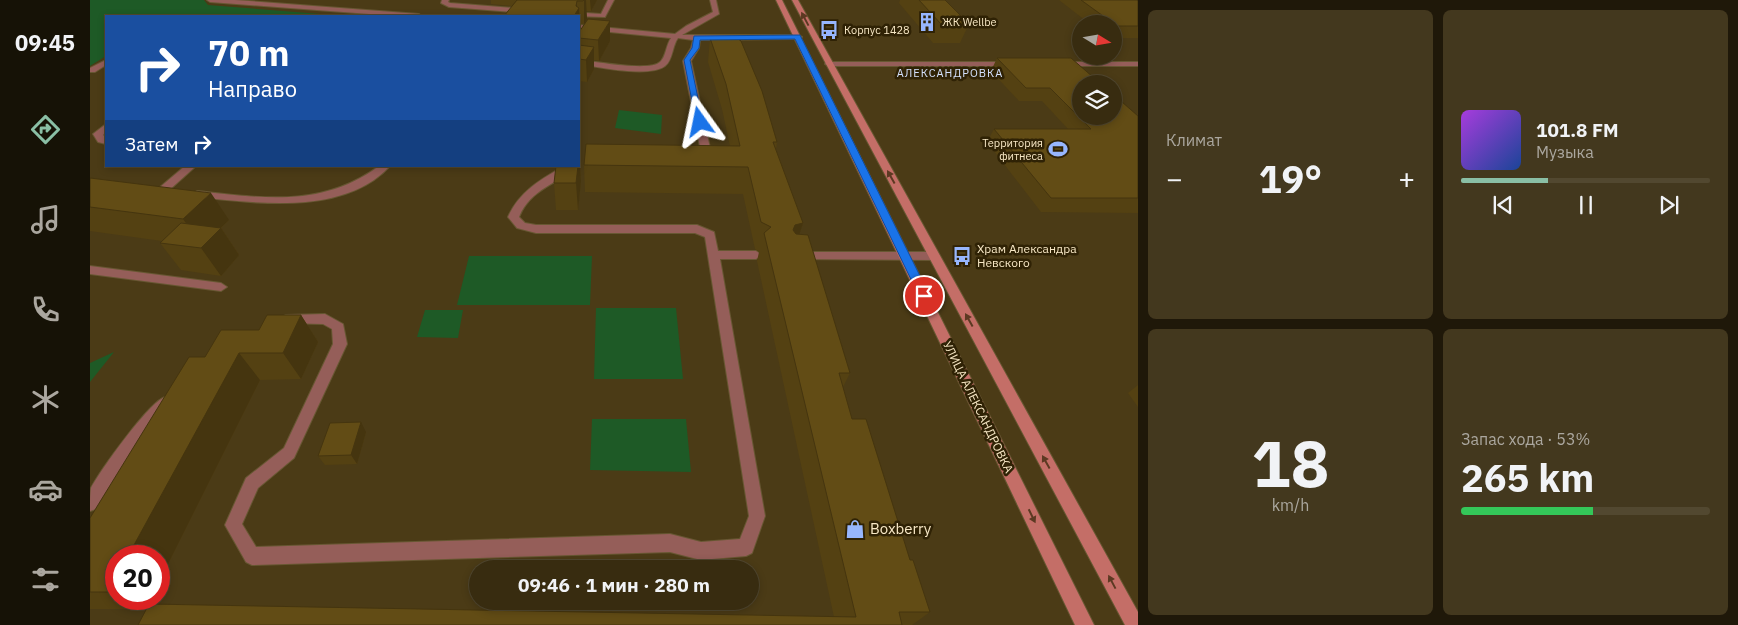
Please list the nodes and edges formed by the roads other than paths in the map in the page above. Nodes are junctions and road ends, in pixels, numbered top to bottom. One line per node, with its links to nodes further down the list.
1 (210, 0): 8 (lane)
2 (292, 0): 8 (lane)
3 (446, 0): 11 (lane)
4 (612, 0): 9 (lane)
5 (714, 0): 13 (lane)
6 (780, 0): 14 (main road, УЛИЦА АЛЕКСАНДРОВКА)
7 (795, 0): 18 (main road, one-way to 7)
8 (283, 6): 10 (lane)
9 (558, 13)
10 (374, 15)
11 (529, 15)
12 (580, 27): 13 (lane)
13 (677, 36): 15 (lane); 16 (lane)
14 (798, 37): 15 (lane); 33 (main road, УЛИЦА АЛЕКСАНДРОВКА)
15 (696, 38): 26 (lane)
16 (580, 62)
17 (105, 63): 22 (lane)
18 (829, 64): 19 (lane); 34 (main road, one-way to 18)
19 (1013, 64)
20 (1053, 64): 21 (lane)
21 (1138, 64)
22 (91, 70): 23 (lane)
23 (105, 72)
24 (105, 129): 25 (lane)
25 (105, 141)
26 (678, 153)
27 (190, 167): 28 (lane)
28 (383, 167)
29 (570, 167): 30 (lane)
30 (714, 255): 31 (lane); 37 (lane)
31 (756, 255)
32 (792, 256): 33 (lane)
33 (905, 256): 34 (lane); 40 (main road, УЛИЦА АЛЕКСАНДРОВКА, one-way to 40)
34 (934, 256): 41 (main road, one-way to 34)
35 (90, 270): 36 (lane)
36 (221, 287)
37 (274, 324)
38 (175, 393): 39 (lane)
39 (90, 503)
40 (1085, 625)
41 (1135, 625)

